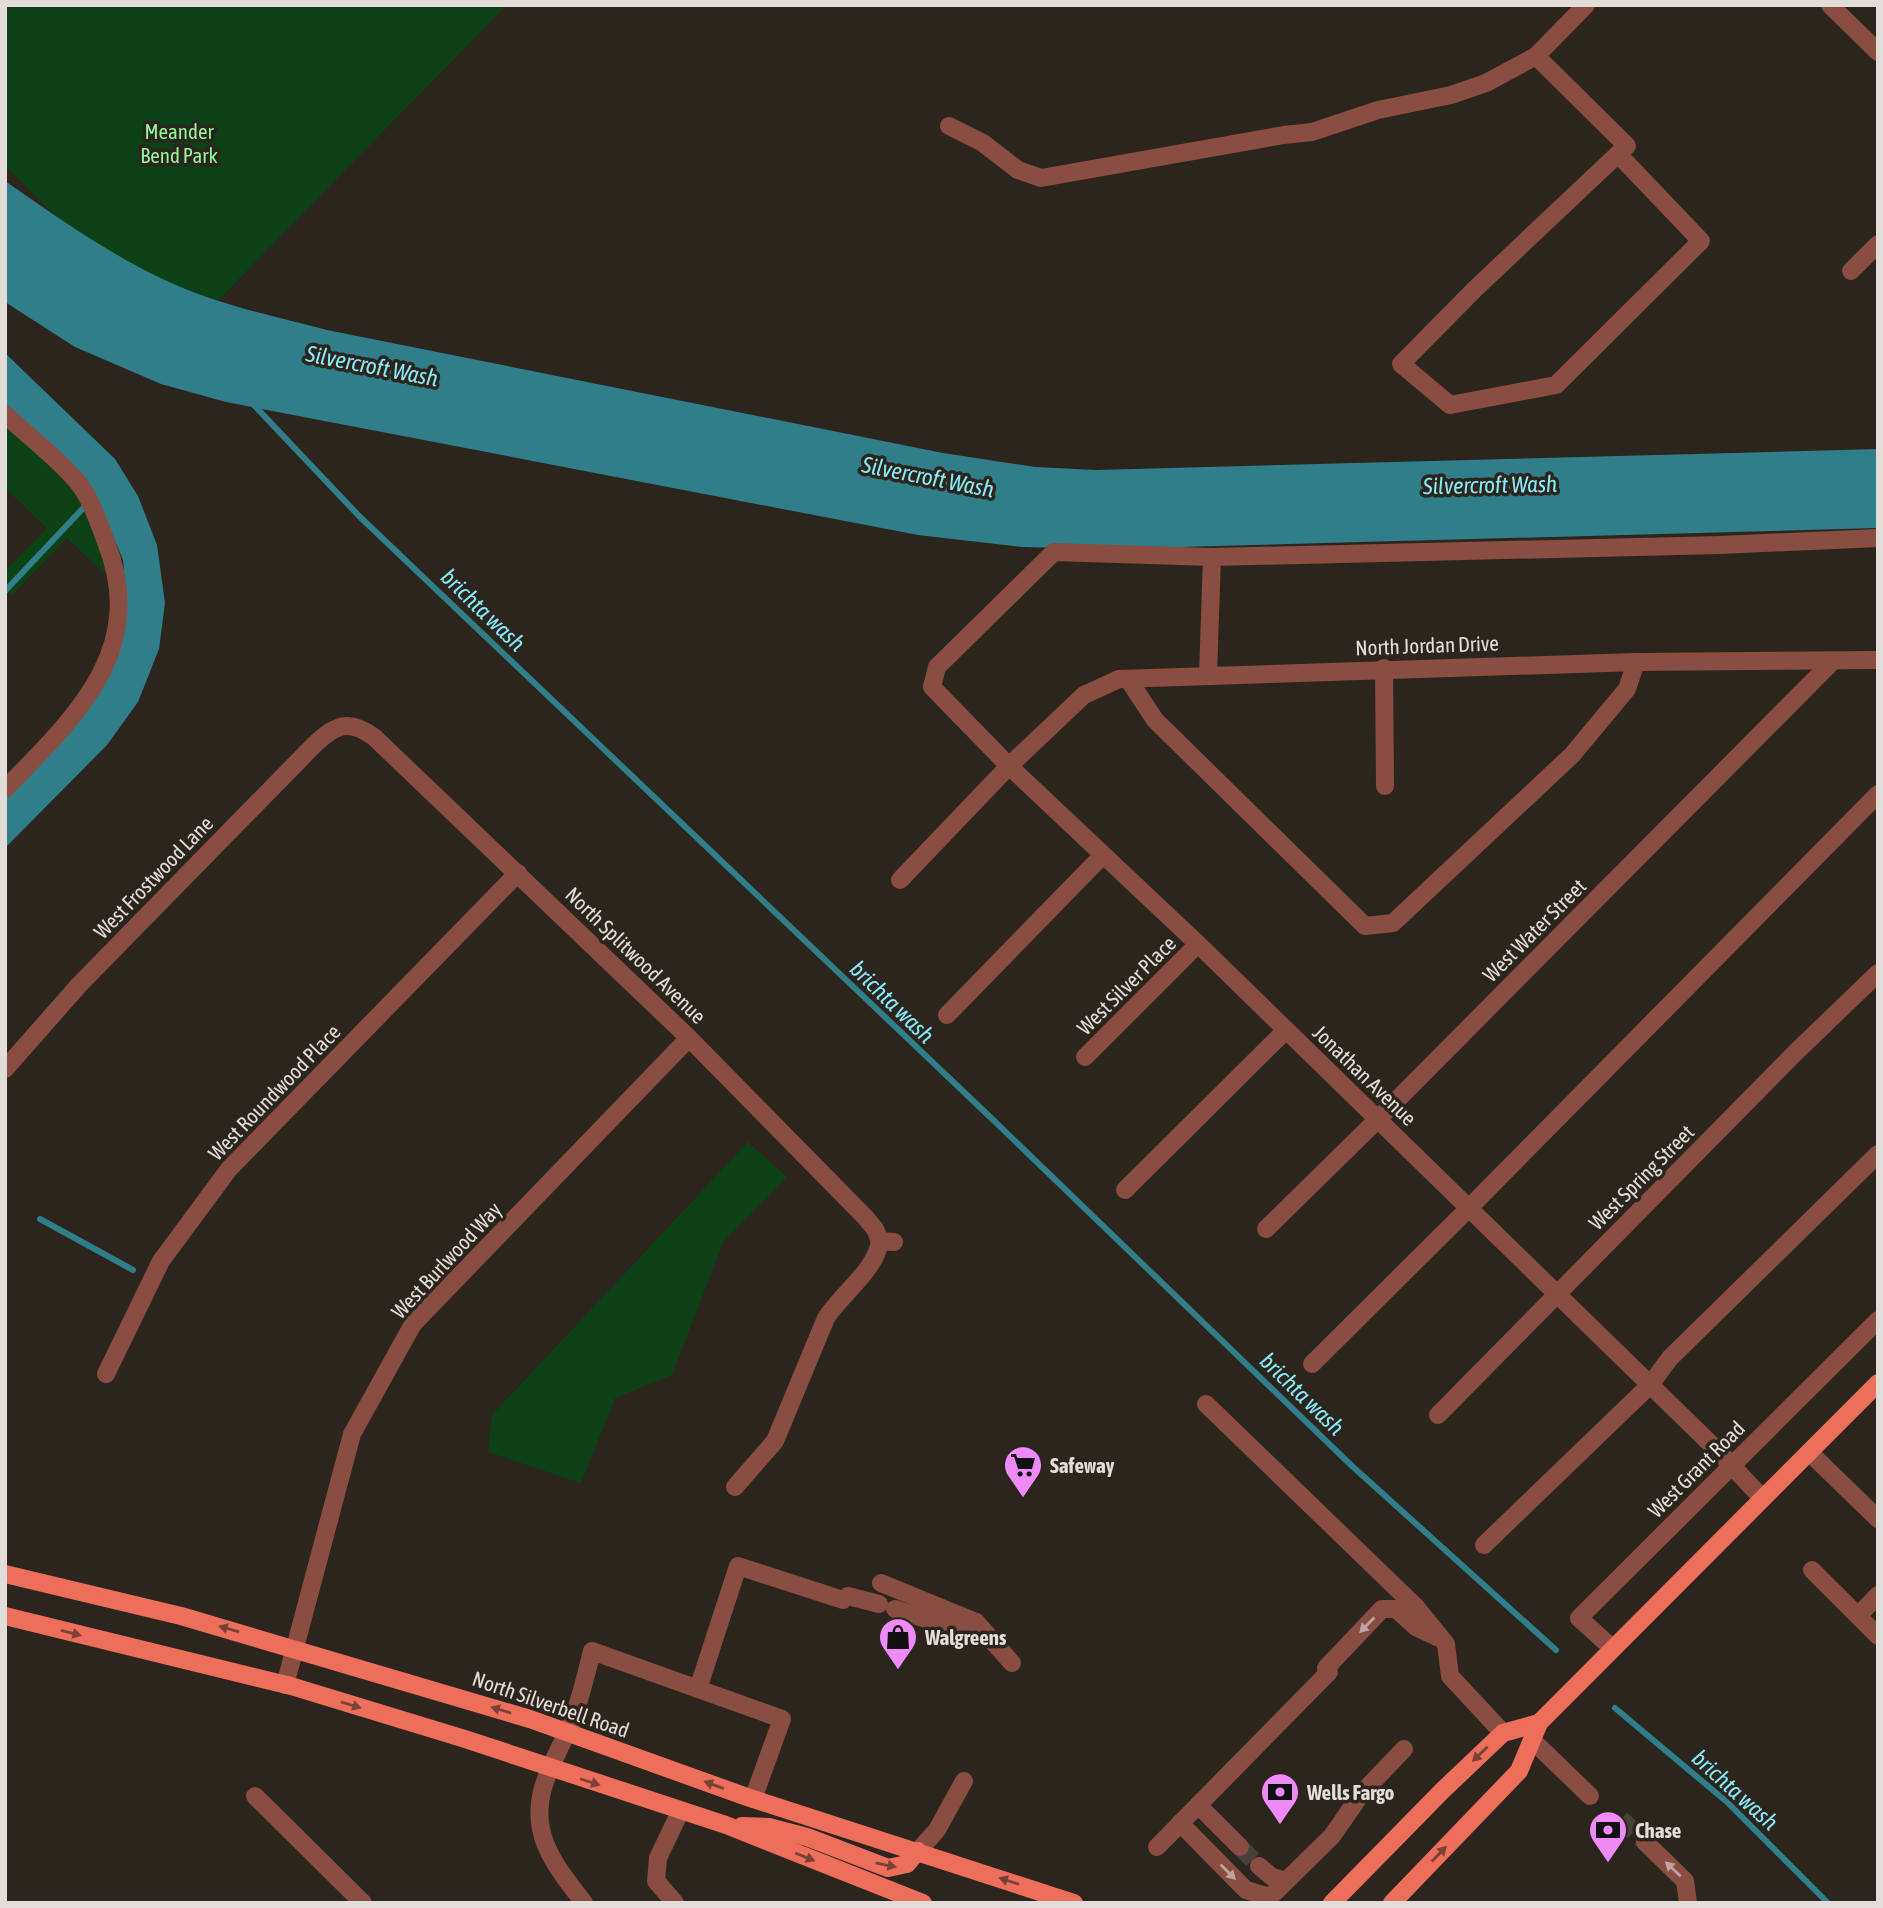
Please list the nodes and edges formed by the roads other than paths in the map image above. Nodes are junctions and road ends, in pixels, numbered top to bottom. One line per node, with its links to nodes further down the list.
1 (1586, 5): 4 (street)
2 (1829, 5): 3 (street)
3 (1878, 52)
4 (1536, 56): 5 (street); 6 (street)
5 (949, 127)
6 (1618, 154): 6 (street)
7 (1878, 244): 8 (street)
8 (1851, 271)
9 (5, 414): 21 (street)
10 (1878, 538): 11 (street)
11 (1212, 557): 16 (street); 19 (street, Jonathan Avenue)
12 (1878, 660): 13 (street, North Jordan Drive)
13 (1833, 661): 14 (street, North Jordan Drive); 33 (street, West Water Street)
14 (1636, 662): 15 (street, North Jordan Drive); 17 (street)
15 (1384, 668): 16 (street, North Jordan Drive); 20 (street)
16 (1208, 675): 17 (street, North Jordan Drive)
17 (1128, 679): 19 (street, North Jordan Drive)
18 (345, 721): 24 (street, North Splitwood Avenue); 32 (street, West Frostwood Lane)
19 (1009, 766): 23 (street, Jonathan Avenue); 25 (street, North Jordan Drive)
20 (1385, 786)
21 (5, 789)
22 (1878, 794): 36 (street)
23 (1103, 855): 26 (street, Jonathan Avenue); 28 (street)
24 (518, 873): 30 (street, North Splitwood Avenue); 41 (street, West Roundwood Place)
25 (900, 880)
26 (1198, 944): 29 (street, Jonathan Avenue); 31 (street, West Silver Place)
27 (1878, 973): 38 (street, West Spring Street)
28 (947, 1015)
29 (1286, 1030): 33 (street, Jonathan Avenue); 35 (street)
30 (689, 1038): 48 (street, North Splitwood Avenue); 61 (street, West Burlwood Way)
31 (1085, 1057)
32 (5, 1069)
33 (1378, 1119): 36 (street, Jonathan Avenue); 37 (street, West Water Street)
34 (1878, 1154): 43 (street)
35 (1125, 1190)
36 (1468, 1209): 38 (street, Jonathan Avenue); 40 (street)
37 (1266, 1229)
38 (1556, 1295): 43 (street, Jonathan Avenue); 45 (street, West Spring Street)
39 (1878, 1320): 47 (street, West Grant Road)
40 (1312, 1364)
41 (106, 1374)
42 (1878, 1383): 46 (main road)
43 (1650, 1385): 47 (street, Jonathan Avenue); 51 (street)
44 (1206, 1404): 60 (street)
45 (1438, 1415)
46 (1809, 1452): 49 (main road); 50 (street)
47 (1732, 1465): 49 (street, Jonathan Avenue); 62 (street, West Grant Road)
48 (735, 1487)
49 (1762, 1498): 62 (main road)
50 (1878, 1519)
51 (1484, 1545)
52 (1812, 1570): 57 (street)
53 (5, 1574): 61 (main road, North Silverbell Road, one-way to 53)
54 (881, 1583): 58 (street)
55 (1878, 1595): 57 (street)
56 (5, 1616): 64 (main road, one-way to 64)
57 (1858, 1616): 59 (street)
58 (976, 1622): 63 (street); 65 (street)
59 (1878, 1636)
60 (1444, 1640): 68 (street); 75 (street, one-way to 75)
61 (295, 1648): 64 (street, West Burlwood Way); 67 (main road, North Silverbell Road, one-way to 61)
62 (1612, 1648): 66 (main road)
63 (1012, 1663)
64 (285, 1685): 70 (main road, one-way to 70)
65 (698, 1689): 67 (street); 74 (street)
66 (1535, 1732): 68 (main road); 73 (street); 91 (main road, one-way to 66)
67 (566, 1733): 70 (street); 74 (main road, North Silverbell Road, one-way to 67)
68 (1503, 1733): 90 (main road, one-way to 90)
69 (1404, 1749): 84 (street)
70 (549, 1769): 76 (main road, one-way to 76); 88 (street)
71 (964, 1781): 82 (street)
72 (255, 1796): 87 (street)
73 (1590, 1796)
74 (753, 1799): 82 (main road, North Silverbell Road)
75 (1198, 1805): 77 (street); 81 (street)
76 (680, 1812): 78 (main road); 85 (street)
77 (1180, 1823): 80 (street); 84 (street, one-way to 84)
78 (726, 1825): 82 (main road, one-way to 82); 86 (main road, one-way to 86)
79 (1645, 1842): 92 (street, one-way to 79)
80 (1157, 1847)
81 (1240, 1847)
82 (918, 1851): 89 (main road, North Silverbell Road, one-way to 82)
83 (1259, 1866): 84 (street)
84 (1286, 1881)
85 (669, 1900)
86 (917, 1902)
87 (363, 1903)
88 (584, 1903)
89 (1074, 1903)
90 (1332, 1903)
91 (1392, 1903)
92 (1688, 1903)

